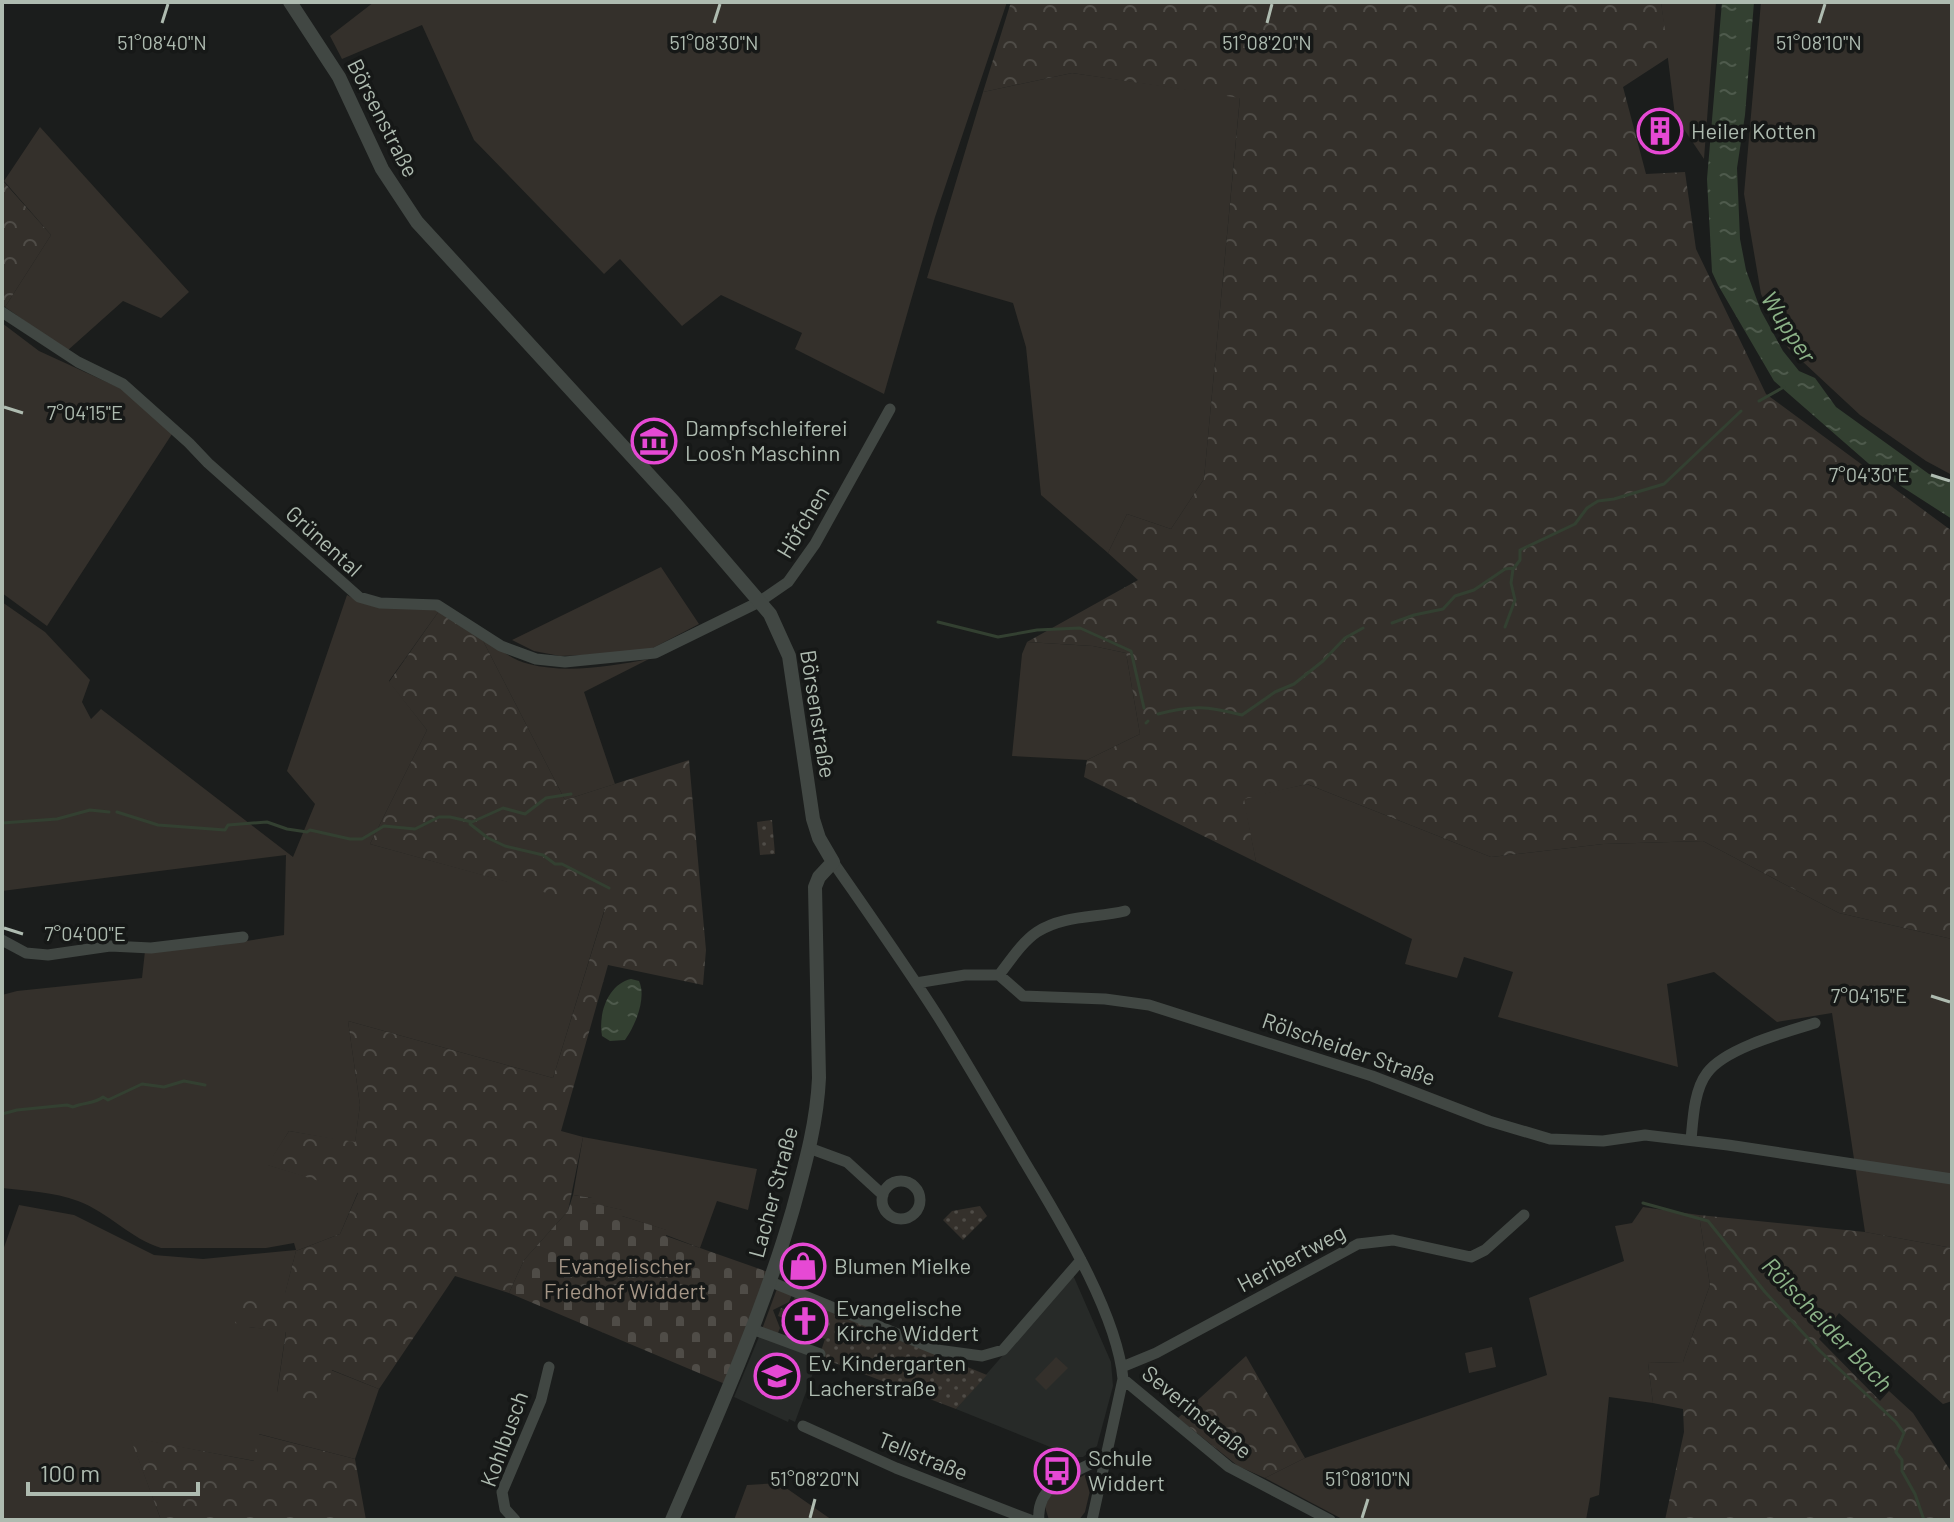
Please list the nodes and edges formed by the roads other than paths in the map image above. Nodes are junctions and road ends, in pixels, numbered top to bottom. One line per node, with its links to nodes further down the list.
1 (290, 2): 4 (street, Börsenstraße)
2 (2, 312): 4 (street, Grünental)
3 (890, 409): 4 (street, Höfchen)
4 (759, 602): 5 (street, Börsenstraße)
5 (833, 862): 10 (street, Börsenstraße); 13 (street, Lacher Straße)
6 (1125, 911): 9 (street)
7 (243, 937): 8 (street)
8 (2, 940)
9 (999, 975): 10 (street); 12 (street, Rölscheider Straße)
10 (916, 983): 17 (street, Börsenstraße)
11 (1815, 1023): 12 (street)
12 (1691, 1140): 14 (street, Rölscheider Straße)
13 (809, 1148): 15 (street); 18 (street, Lacher Straße)
14 (1952, 1179)
15 (883, 1195)
16 (1524, 1215): 22 (street, Heribertweg)
17 (1081, 1260): 18 (street); 22 (street, Börsenstraße)
18 (771, 1282): 19 (street, Lacher Straße)
19 (752, 1329): 20 (street); 26 (street, Lacher Straße)
20 (820, 1354)
21 (549, 1367): 25 (street, Kohlbusch)
22 (1123, 1373): 24 (street); 30 (street, Severinstraße)
23 (803, 1426): 27 (street, Tellstraße)
24 (1105, 1457): 28 (street); 29 (street)
25 (515, 1520)
26 (672, 1520)
27 (1030, 1520)
28 (1039, 1520)
29 (1092, 1520)
30 (1330, 1520)

